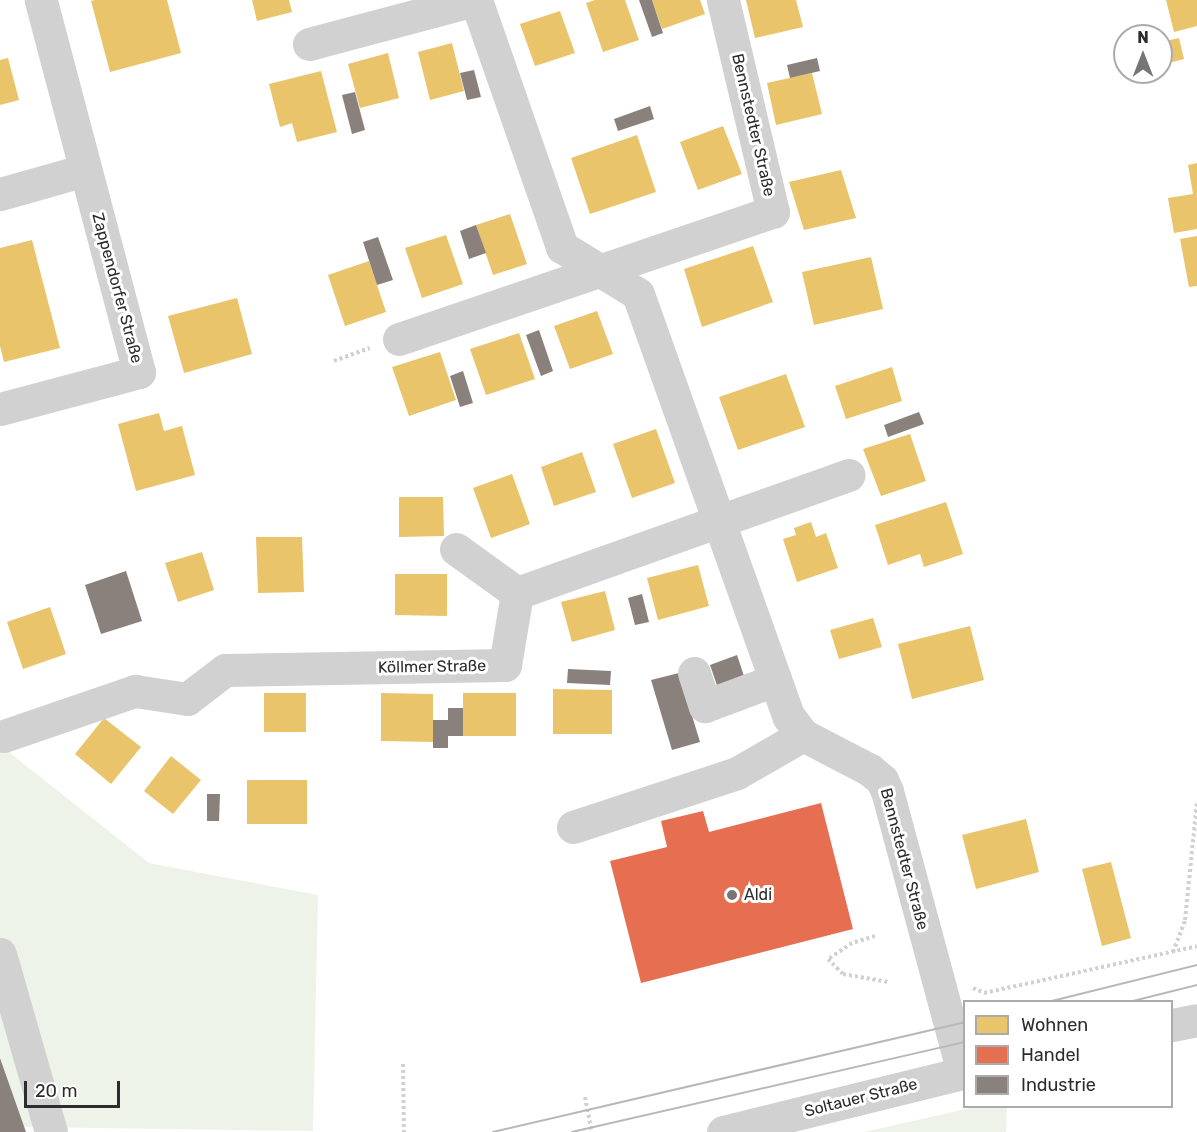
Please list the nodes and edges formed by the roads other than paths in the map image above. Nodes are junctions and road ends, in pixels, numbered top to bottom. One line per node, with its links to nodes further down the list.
1 (41, 0): 5 (street, Zappendorfer Straße)
2 (475, 0): 4 (street, Bennstedter Straße); 7 (street, Bennstedter Straße)
3 (723, 0): 7 (street, Bennstedter Straße)
4 (309, 44)
5 (85, 170): 6 (street); 9 (street, Zappendorfer Straße)
6 (0, 194)
7 (600, 271): 8 (street, Bennstedter Straße); 11 (street, Bennstedter Straße)
8 (399, 339)
9 (0, 409)
10 (849, 475): 11 (street)
11 (721, 522): 13 (street); 15 (street, Bennstedter Straße)
12 (456, 549): 13 (street)
13 (517, 593): 17 (street, Köllmer Straße)
14 (694, 673): 15 (street)
15 (775, 680): 16 (street, Bennstedter Straße)
16 (803, 735): 18 (street); 22 (street, Bennstedter Straße)
17 (4, 736)
18 (573, 827)
19 (0, 954): 24 (street)
20 (1197, 1020): 21 (street)
21 (1173, 1025)
22 (963, 1069)
23 (963, 1073): 25 (street, Soltauer Straße)
24 (51, 1132)
25 (723, 1132)

